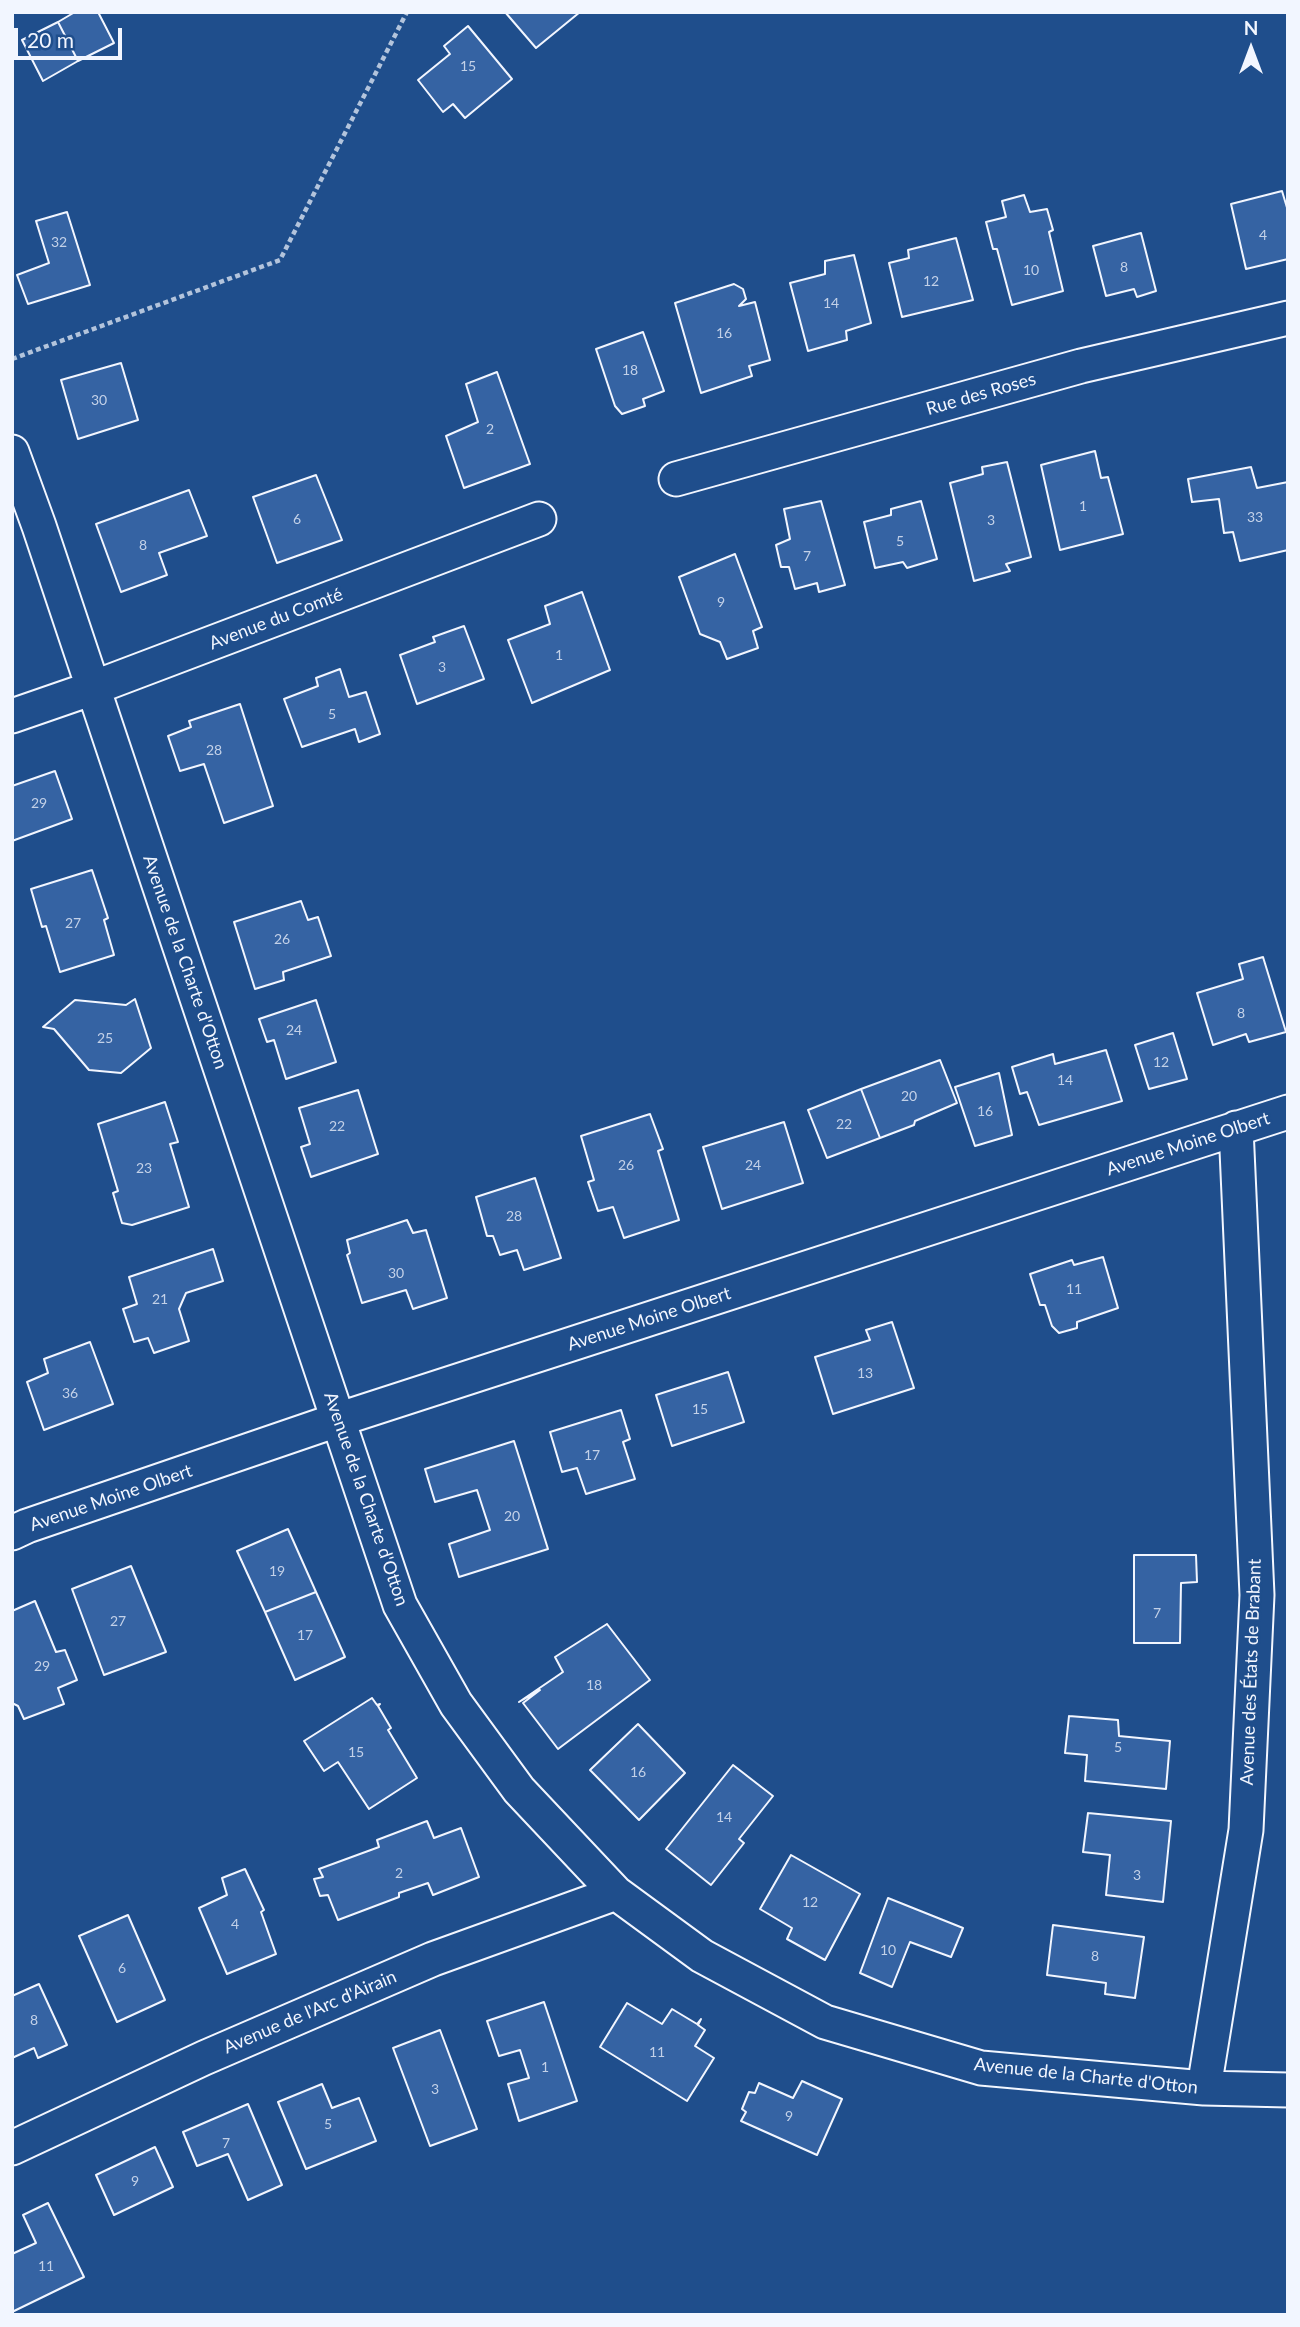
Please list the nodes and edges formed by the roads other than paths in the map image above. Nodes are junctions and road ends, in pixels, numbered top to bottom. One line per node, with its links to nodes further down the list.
1 (1288, 318): 3 (street, Rue des Roses)
2 (12, 452): 5 (street, Avenue de la Charte d'Otton)
3 (676, 479)
4 (540, 519): 5 (street, Avenue du Comté)
5 (93, 688): 6 (street, Avenue du Comté); 9 (street, Avenue de la Charte d'Otton)
6 (12, 716)
7 (1288, 1112): 8 (street, Avenue Moine Olbert)
8 (1236, 1128): 9 (street, Avenue Moine Olbert); 12 (street, Avenue des États de Brabant)
9 (340, 1419): 10 (street, Avenue Moine Olbert); 11 (street, Avenue de la Charte d'Otton)
10 (12, 1533)
11 (616, 1893): 12 (street, Avenue de la Charte d'Otton); 14 (street, Avenue de l'Arc d'Airain)
12 (1203, 2088): 13 (street, Avenue de la Charte d'Otton)
13 (1288, 2090)
14 (12, 2148)

